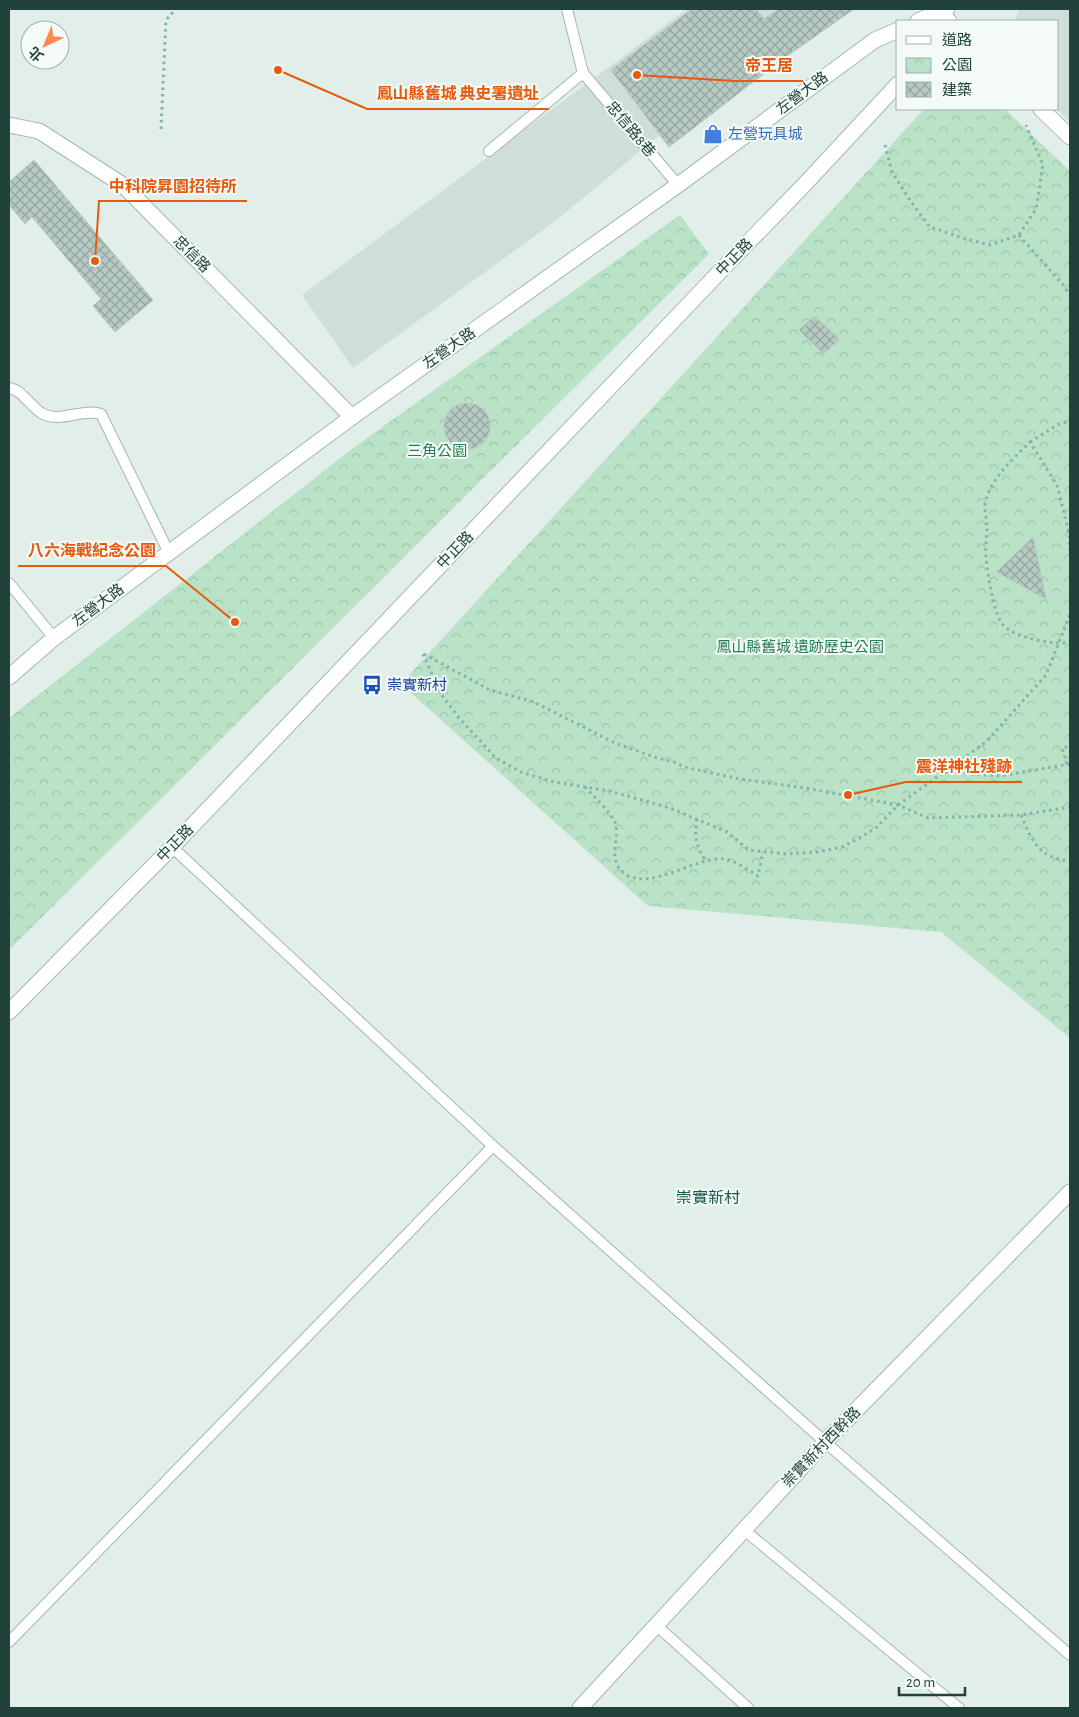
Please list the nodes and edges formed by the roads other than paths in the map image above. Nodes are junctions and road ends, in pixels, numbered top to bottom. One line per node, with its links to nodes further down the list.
1 (567, 9): 5 (lane, 忠信路8巷)
2 (942, 13): 3 (street)
3 (921, 20)
4 (896, 31): 11 (street, 左營大路)
5 (583, 73): 10 (lane); 11 (lane, 忠信路8巷)
6 (896, 86): 18 (street, 中正路)
7 (1042, 110): 9 (street)
8 (9, 125): 13 (street, 忠信路)
9 (1070, 137)
10 (490, 151)
11 (678, 186): 13 (street, 左營大路)
12 (9, 388): 14 (lane)
13 (352, 417): 14 (street, 左營大路)
14 (168, 553): 16 (street, 左營大路)
15 (9, 582): 16 (lane)
16 (54, 638): 17 (street, 左營大路)
17 (9, 677)
18 (172, 847): 19 (street, 中正路); 20 (lane)
19 (9, 1012)
20 (493, 1146): 22 (lane); 25 (lane)
21 (1070, 1192): 22 (street, 崇實新村西幹路)
22 (825, 1442): 23 (street, 崇實新村西幹路); 26 (lane)
23 (743, 1529): 24 (street, 崇實新村西幹路); 29 (lane)
24 (656, 1625): 27 (street, 崇實新村西幹路); 28 (lane)
25 (9, 1642)
26 (1070, 1655)
27 (580, 1708)
28 (748, 1708)
29 (959, 1708)

